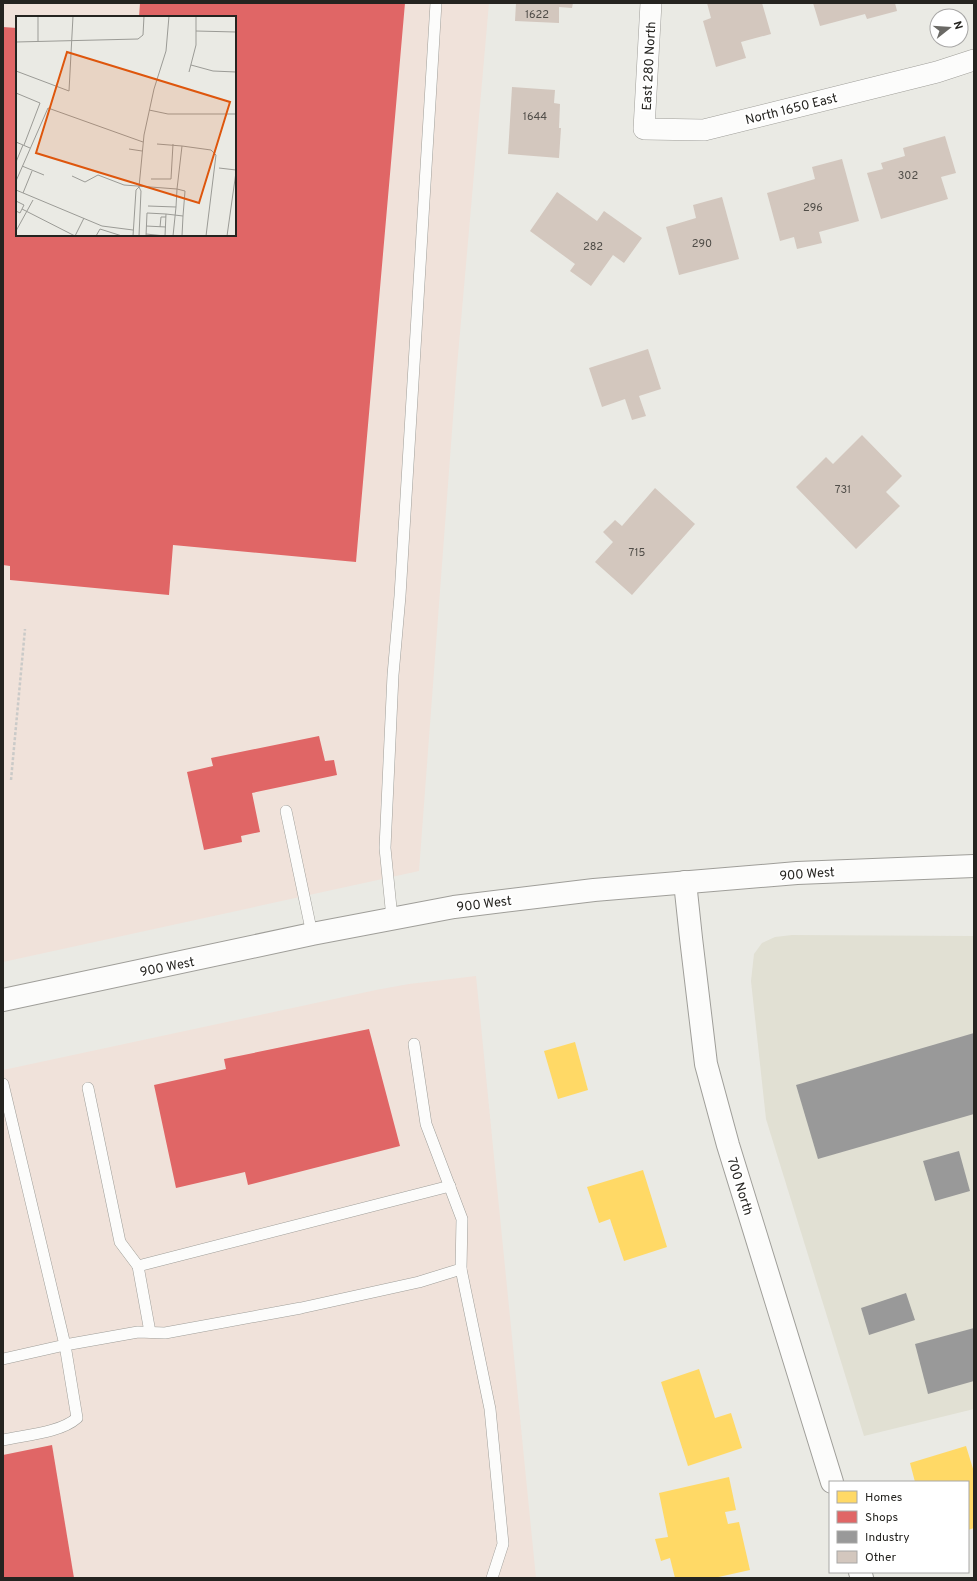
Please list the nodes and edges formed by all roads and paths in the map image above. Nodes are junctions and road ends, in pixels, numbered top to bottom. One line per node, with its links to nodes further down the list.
1 (436, 3): 10 (lane)
2 (651, 3): 4 (street, East 280 North)
3 (974, 60): 4 (street, North 1650 East)
4 (644, 129)
5 (25, 630): 6 (path)
6 (11, 780)
7 (286, 811): 11 (lane)
8 (974, 866): 9 (street, 900 West)
9 (685, 882): 10 (street, 900 West); 23 (street, 700 North)
10 (392, 918): 11 (street, 900 West)
11 (312, 934): 12 (street, 900 West)
12 (3, 1000)
13 (414, 1044): 16 (lane)
14 (3, 1084): 20 (lane)
15 (88, 1088): 17 (lane)
16 (450, 1186): 17 (lane); 18 (lane)
17 (138, 1266): 19 (lane)
18 (461, 1269): 19 (lane); 24 (lane)
19 (150, 1332): 20 (lane)
20 (65, 1345): 21 (lane); 22 (lane)
21 (3, 1359)
22 (3, 1440)
23 (832, 1481)
24 (492, 1578)

